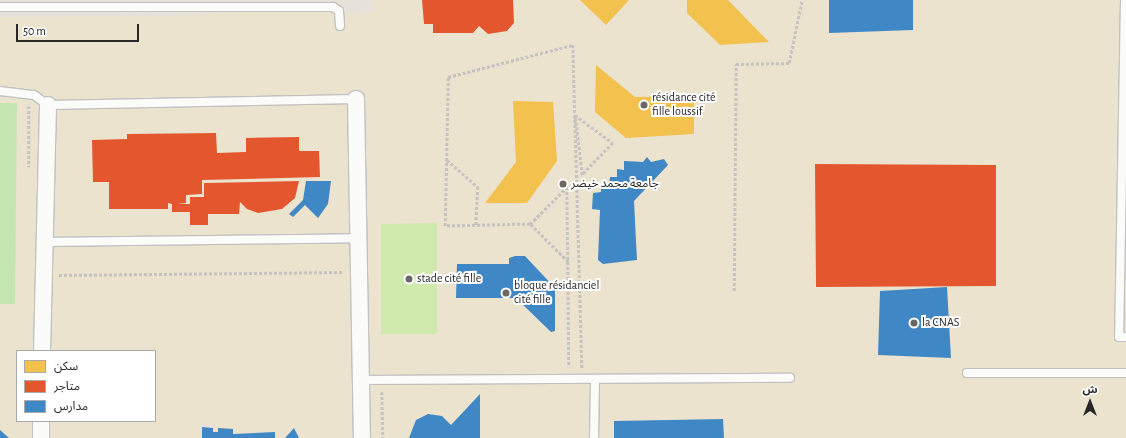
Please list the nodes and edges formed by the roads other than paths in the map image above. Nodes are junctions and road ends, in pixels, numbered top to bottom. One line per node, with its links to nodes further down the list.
1 (1125, 0): 9 (lane)
2 (0, 7): 3 (lane)
3 (340, 26)
4 (0, 91): 6 (lane)
5 (356, 99): 6 (lane); 7 (street)
6 (48, 105): 8 (street)
7 (358, 238): 8 (lane); 15 (street)
8 (45, 242): 10 (street)
9 (1126, 337)
10 (42, 350)
11 (967, 373): 12 (lane)
12 (1126, 373)
13 (790, 378): 14 (lane)
14 (595, 379): 15 (lane); 19 (lane)
15 (361, 380): 18 (street)
16 (41, 422): 17 (street)
17 (41, 438)
18 (362, 438)
19 (594, 438)

